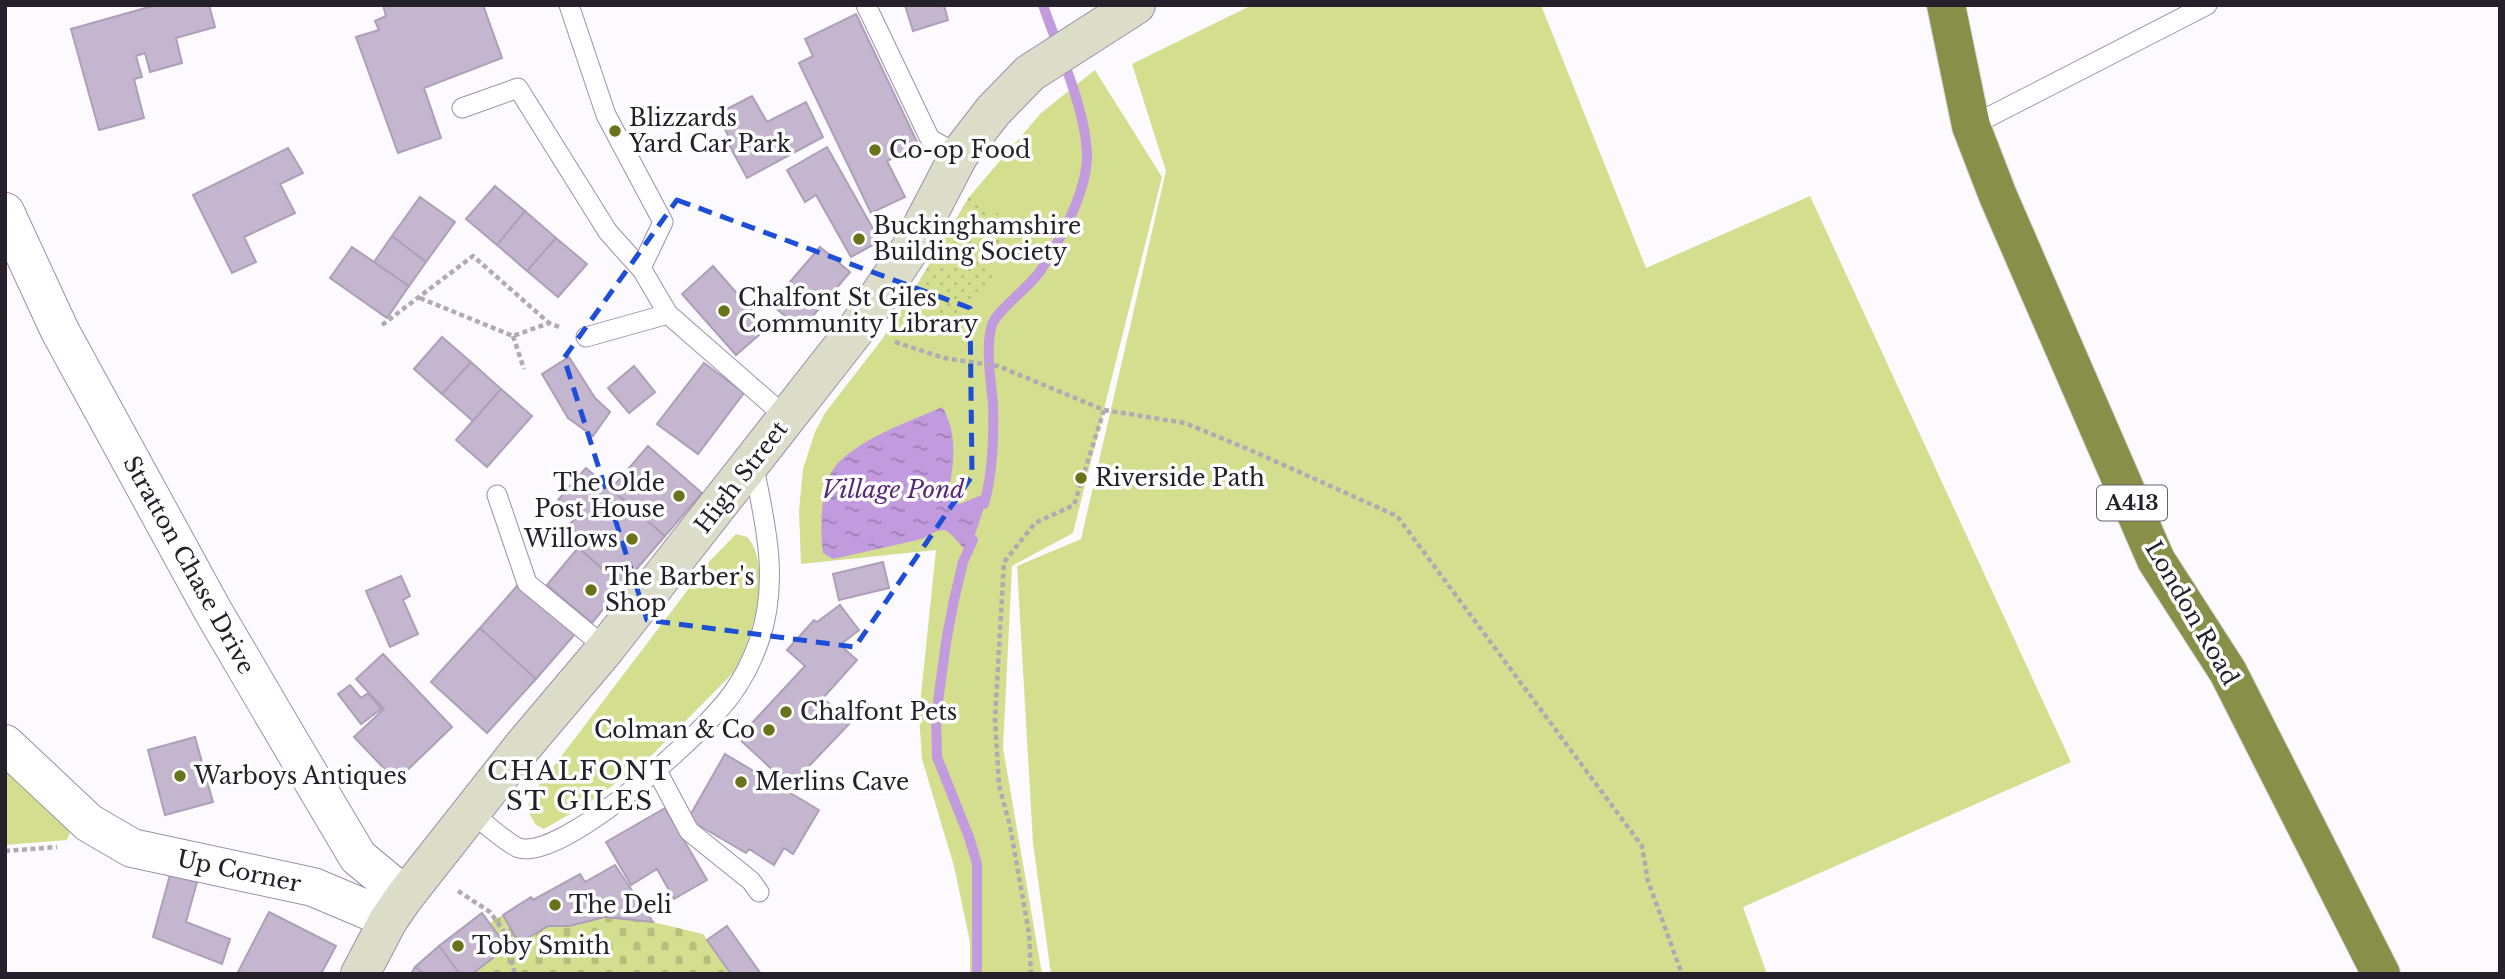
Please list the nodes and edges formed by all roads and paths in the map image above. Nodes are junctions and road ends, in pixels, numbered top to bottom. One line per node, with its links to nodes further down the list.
1 (569, 5): 10 (lane)
2 (866, 5): 8 (lane)
3 (1136, 5): 8 (street, High Street)
4 (1946, 5): 7 (highway, London Road / A413)
5 (2207, 5): 7 (lane)
6 (461, 108): 10 (lane)
7 (1971, 126): 35 (highway, London Road / A413)
8 (959, 155): 14 (street, High Street)
9 (5, 212): 30 (street, Stratton Chase Drive)
10 (643, 271): 12 (lane)
11 (420, 298): 13 (path); 15 (path); 16 (path)
12 (668, 314): 17 (lane); 20 (lane)
13 (549, 324): 16 (path); 17 (path)
14 (860, 324): 19 (path); 20 (street, High Street)
15 (382, 325)
16 (513, 336): 18 (path)
17 (586, 337)
18 (524, 369)
19 (1104, 410): 33 (path); 34 (path)
20 (787, 418): 21 (street, High Street)
21 (752, 462): 23 (street, High Street); 25 (lane)
22 (497, 495): 23 (lane)
23 (606, 648): 26 (street, High Street)
24 (5, 744): 27 (street, Up Corner)
25 (657, 771): 26 (lane); 29 (lane)
26 (472, 813): 30 (street, High Street)
27 (89, 824): 28 (path); 30 (street, Up Corner)
28 (5, 851)
29 (759, 892)
30 (407, 895): 31 (street, High Street); 32 (path)
31 (360, 974)
32 (514, 974)
33 (1031, 974)
34 (1682, 974)
35 (2381, 974)

